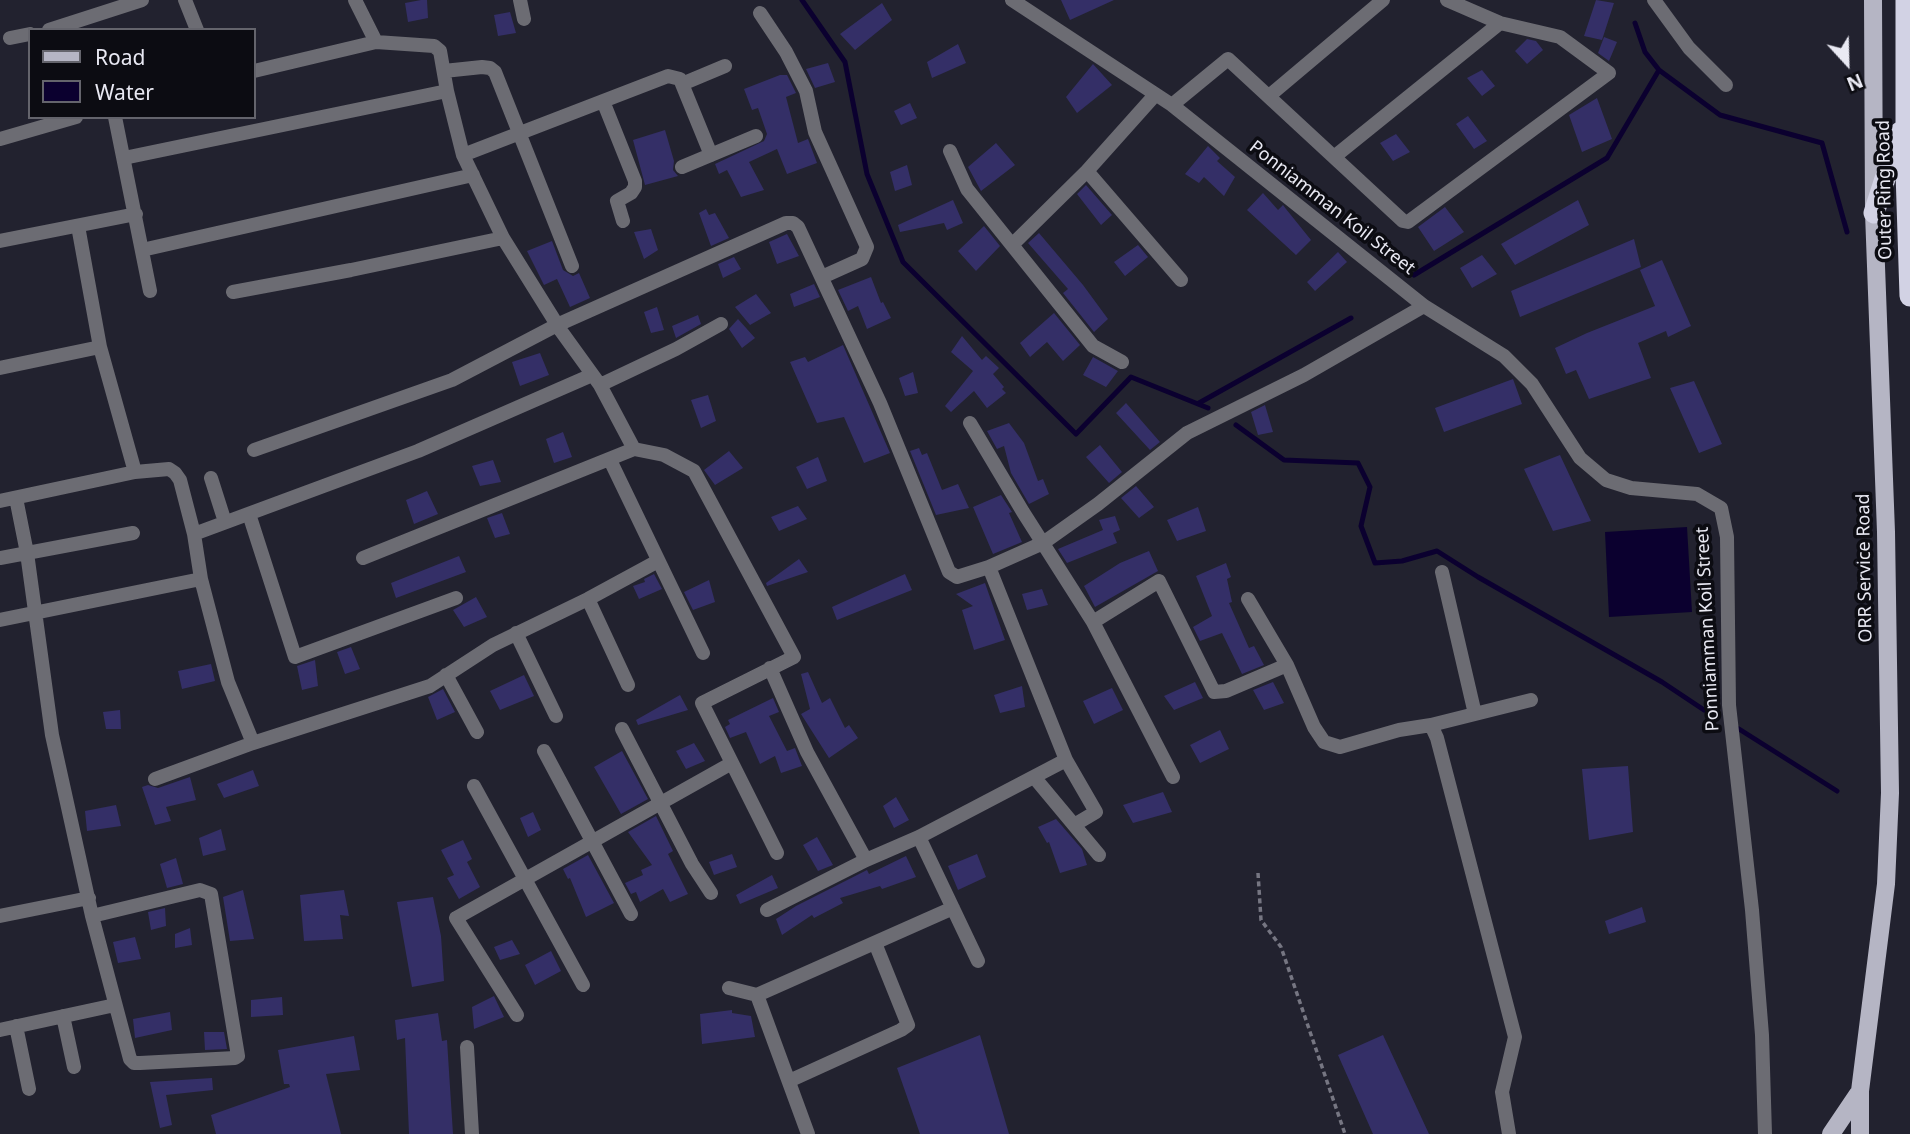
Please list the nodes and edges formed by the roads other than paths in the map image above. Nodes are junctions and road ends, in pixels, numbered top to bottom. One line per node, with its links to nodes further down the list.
1 (142, 0): 14 (street)
2 (185, 0): 15 (street)
3 (355, 0): 18 (street)
4 (520, 0): 12 (street)
5 (1012, 0): 25 (street, Ponniamman Koil Street)
6 (1383, 0): 26 (street)
7 (1447, 0): 13 (street)
8 (1654, 0): 23 (street)
9 (1873, 0): 43 (main road, ORR Service Road)
10 (1906, 0): 29 (highway, Outer Ring Road)
11 (761, 13): 52 (street)
12 (524, 19)
13 (1500, 23): 38 (street); 38 (street)
14 (61, 28)
15 (196, 28)
16 (28, 34): 17 (street)
17 (10, 37)
18 (376, 42): 20 (street); 21 (street)
19 (725, 66): 22 (street)
20 (256, 71)
21 (444, 71): 24 (street); 32 (street)
22 (681, 84): 27 (street); 37 (street)
23 (1726, 85)
24 (447, 91): 36 (street); 39 (street)
25 (1155, 95): 28 (street, Ponniamman Koil Street); 41 (street)
26 (1269, 96): 28 (street); 38 (street)
27 (603, 101): 32 (street); 45 (street)
28 (1172, 105): 57 (street, Ponniamman Koil Street)
29 (1906, 111): 43 (highway); 56 (highway, Outer Ring Road)
30 (69, 119): 34 (street)
31 (115, 119): 39 (street)
32 (520, 133): 36 (street); 51 (street)
33 (756, 136): 37 (street)
34 (0, 139)
35 (950, 151): 49 (street)
36 (463, 155): 42 (street)
37 (710, 155): 40 (street)
38 (1334, 157)
39 (124, 158): 44 (street)
40 (682, 167)
41 (1087, 172): 49 (street); 53 (street)
42 (472, 175): 47 (street); 50 (street)
43 (1874, 213): 139 (main road, ORR Service Road)
44 (136, 214): 46 (street); 50 (street)
45 (623, 221)
46 (78, 226): 48 (street); 60 (street)
47 (503, 238): 55 (street); 59 (street)
48 (0, 242)
49 (1012, 245): 61 (street)
50 (142, 250): 54 (street)
51 (572, 266)
52 (822, 277): 59 (street); 81 (street)
53 (1181, 280)
54 (150, 291)
55 (233, 292)
56 (1910, 296)
57 (1424, 306): 76 (street); 143 (street, Ponniamman Koil Street)
58 (721, 324): 63 (street)
59 (557, 325): 63 (street); 66 (street)
60 (100, 347): 62 (street); 68 (street)
61 (1122, 362)
62 (0, 368)
63 (596, 380): 65 (street); 72 (street)
64 (970, 423): 76 (street)
65 (634, 449): 67 (street); 93 (street)
66 (254, 450)
67 (610, 460): 79 (street); 80 (street)
68 (135, 472): 70 (street); 75 (street)
69 (211, 478): 73 (street)
70 (16, 498): 71 (street); 77 (street)
71 (0, 501)
72 (248, 514): 73 (street); 84 (street)
73 (225, 522): 75 (street)
74 (133, 533): 77 (street)
75 (194, 534): 83 (street)
76 (1043, 543): 81 (street); 89 (street)
77 (27, 553): 78 (street); 87 (street)
78 (0, 558)
79 (363, 558)
80 (658, 561): 85 (street); 91 (street)
81 (989, 567): 104 (street)
82 (1442, 572): 97 (street)
83 (201, 579): 87 (street); 102 (street)
84 (456, 598)
85 (588, 599): 90 (street); 95 (street)
86 (1248, 599): 92 (street)
87 (35, 612): 88 (street); 119 (street)
88 (0, 620)
89 (1093, 622): 92 (street); 107 (street)
90 (516, 633): 94 (street); 98 (street)
91 (703, 653)
92 (1287, 665): 99 (street)
93 (770, 668): 105 (street); 116 (street)
94 (446, 675): 101 (street); 102 (street)
95 (628, 685)
96 (1531, 700): 97 (street)
97 (1475, 714): 99 (street)
98 (556, 716)
99 (1430, 725): 142 (street)
100 (622, 729): 110 (street)
101 (477, 732)
102 (253, 743): 108 (street)
103 (544, 751): 113 (street)
104 (1066, 761): 106 (street); 111 (street)
105 (732, 763): 110 (street); 114 (street)
106 (1034, 777): 111 (street); 112 (street)
107 (1173, 777)
108 (155, 779)
109 (474, 786): 117 (street)
110 (662, 802): 113 (street); 118 (street)
111 (1074, 825): 115 (street)
112 (919, 837): 116 (street); 120 (street)
113 (592, 841): 117 (street); 122 (street)
114 (777, 853)
115 (1099, 855)
116 (866, 860): 121 (street)
117 (523, 879): 127 (street); 132 (street)
118 (710, 893)
119 (89, 898): 123 (street); 124 (street)
120 (953, 908): 125 (street); 126 (street)
121 (767, 910)
122 (631, 914)
123 (0, 916)
124 (92, 916): 130 (street); 130 (street)
125 (875, 943): 129 (street); 137 (street)
126 (978, 961)
127 (583, 985)
128 (729, 988): 129 (street)
129 (757, 995): 137 (street)
130 (115, 1005): 131 (street)
131 (63, 1016): 133 (street); 136 (street)
132 (517, 1016)
133 (16, 1026): 134 (street); 138 (street)
134 (0, 1030)
135 (467, 1047): 140 (street)
136 (74, 1067)
137 (789, 1082): 141 (street)
138 (29, 1088)
139 (1860, 1091): 144 (main road); 145 (main road, ORR Service Road)
140 (472, 1134)
141 (808, 1134)
142 (1509, 1134)
143 (1765, 1134)
144 (1831, 1134)
145 (1860, 1134)

